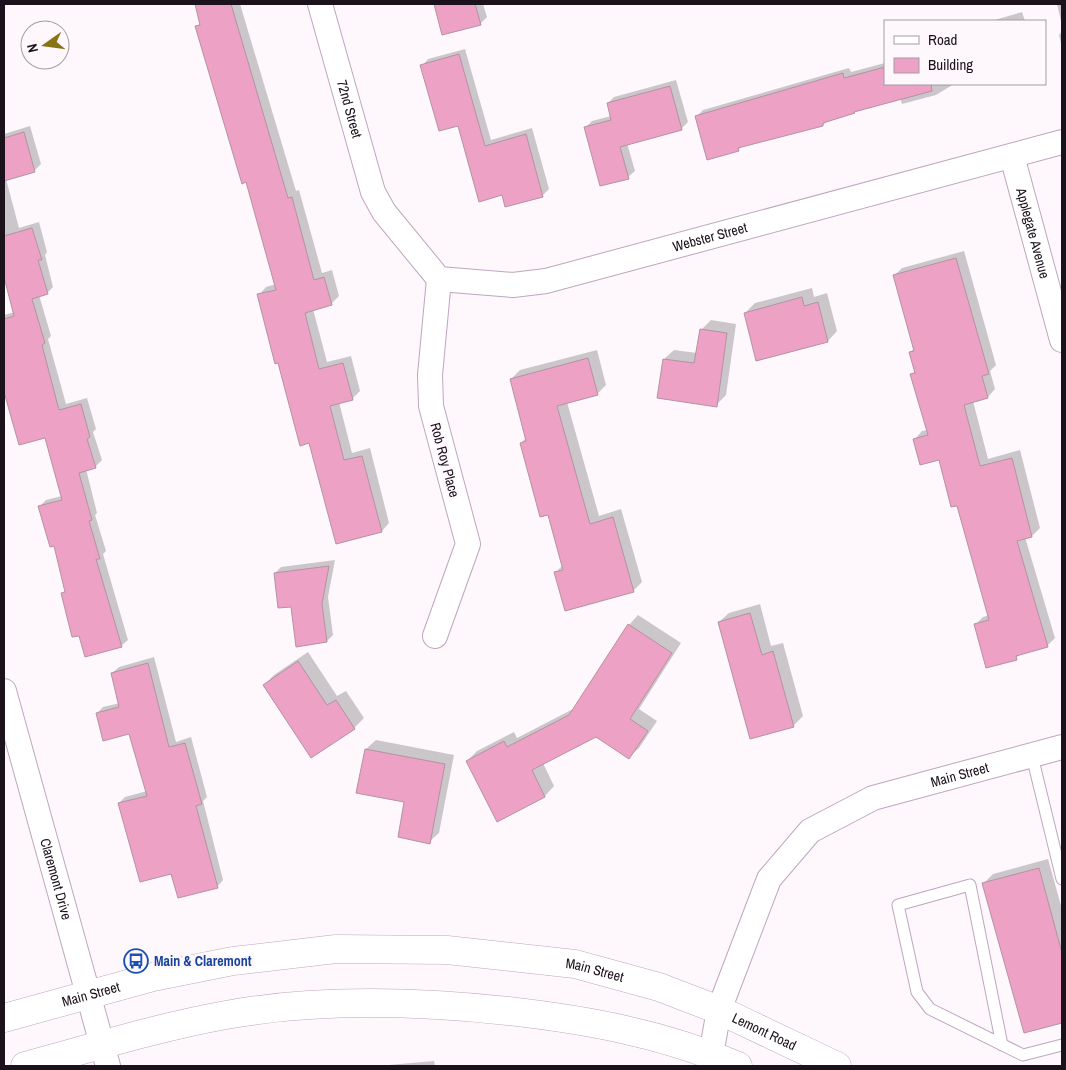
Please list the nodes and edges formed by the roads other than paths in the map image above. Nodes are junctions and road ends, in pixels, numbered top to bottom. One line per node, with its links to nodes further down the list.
1 (320, 4): 4 (street, 72nd Street)
2 (1062, 142): 3 (street, Webster Street)
3 (1012, 156): 4 (street, Webster Street); 5 (street, Applegate Avenue)
4 (440, 279): 6 (street, Rob Roy Place)
5 (1062, 340)
6 (435, 636)
7 (4, 691): 11 (street, Claremont Drive)
8 (1062, 748): 9 (street, Main Street)
9 (1032, 756): 10 (lane); 12 (street, Main Street)
10 (1062, 879)
11 (90, 993): 12 (main road, Main Street); 13 (main road, Main Street); 16 (street, Claremont Drive)
12 (719, 1010): 17 (street); 20 (main road, Lemont Road)
13 (4, 1018)
14 (1002, 1045): 14 (lane); 15 (lane)
15 (1062, 1045)
16 (106, 1055): 17 (main road); 18 (main road)
17 (710, 1060): 19 (main road)
18 (25, 1066)
19 (738, 1066)
20 (837, 1066)

